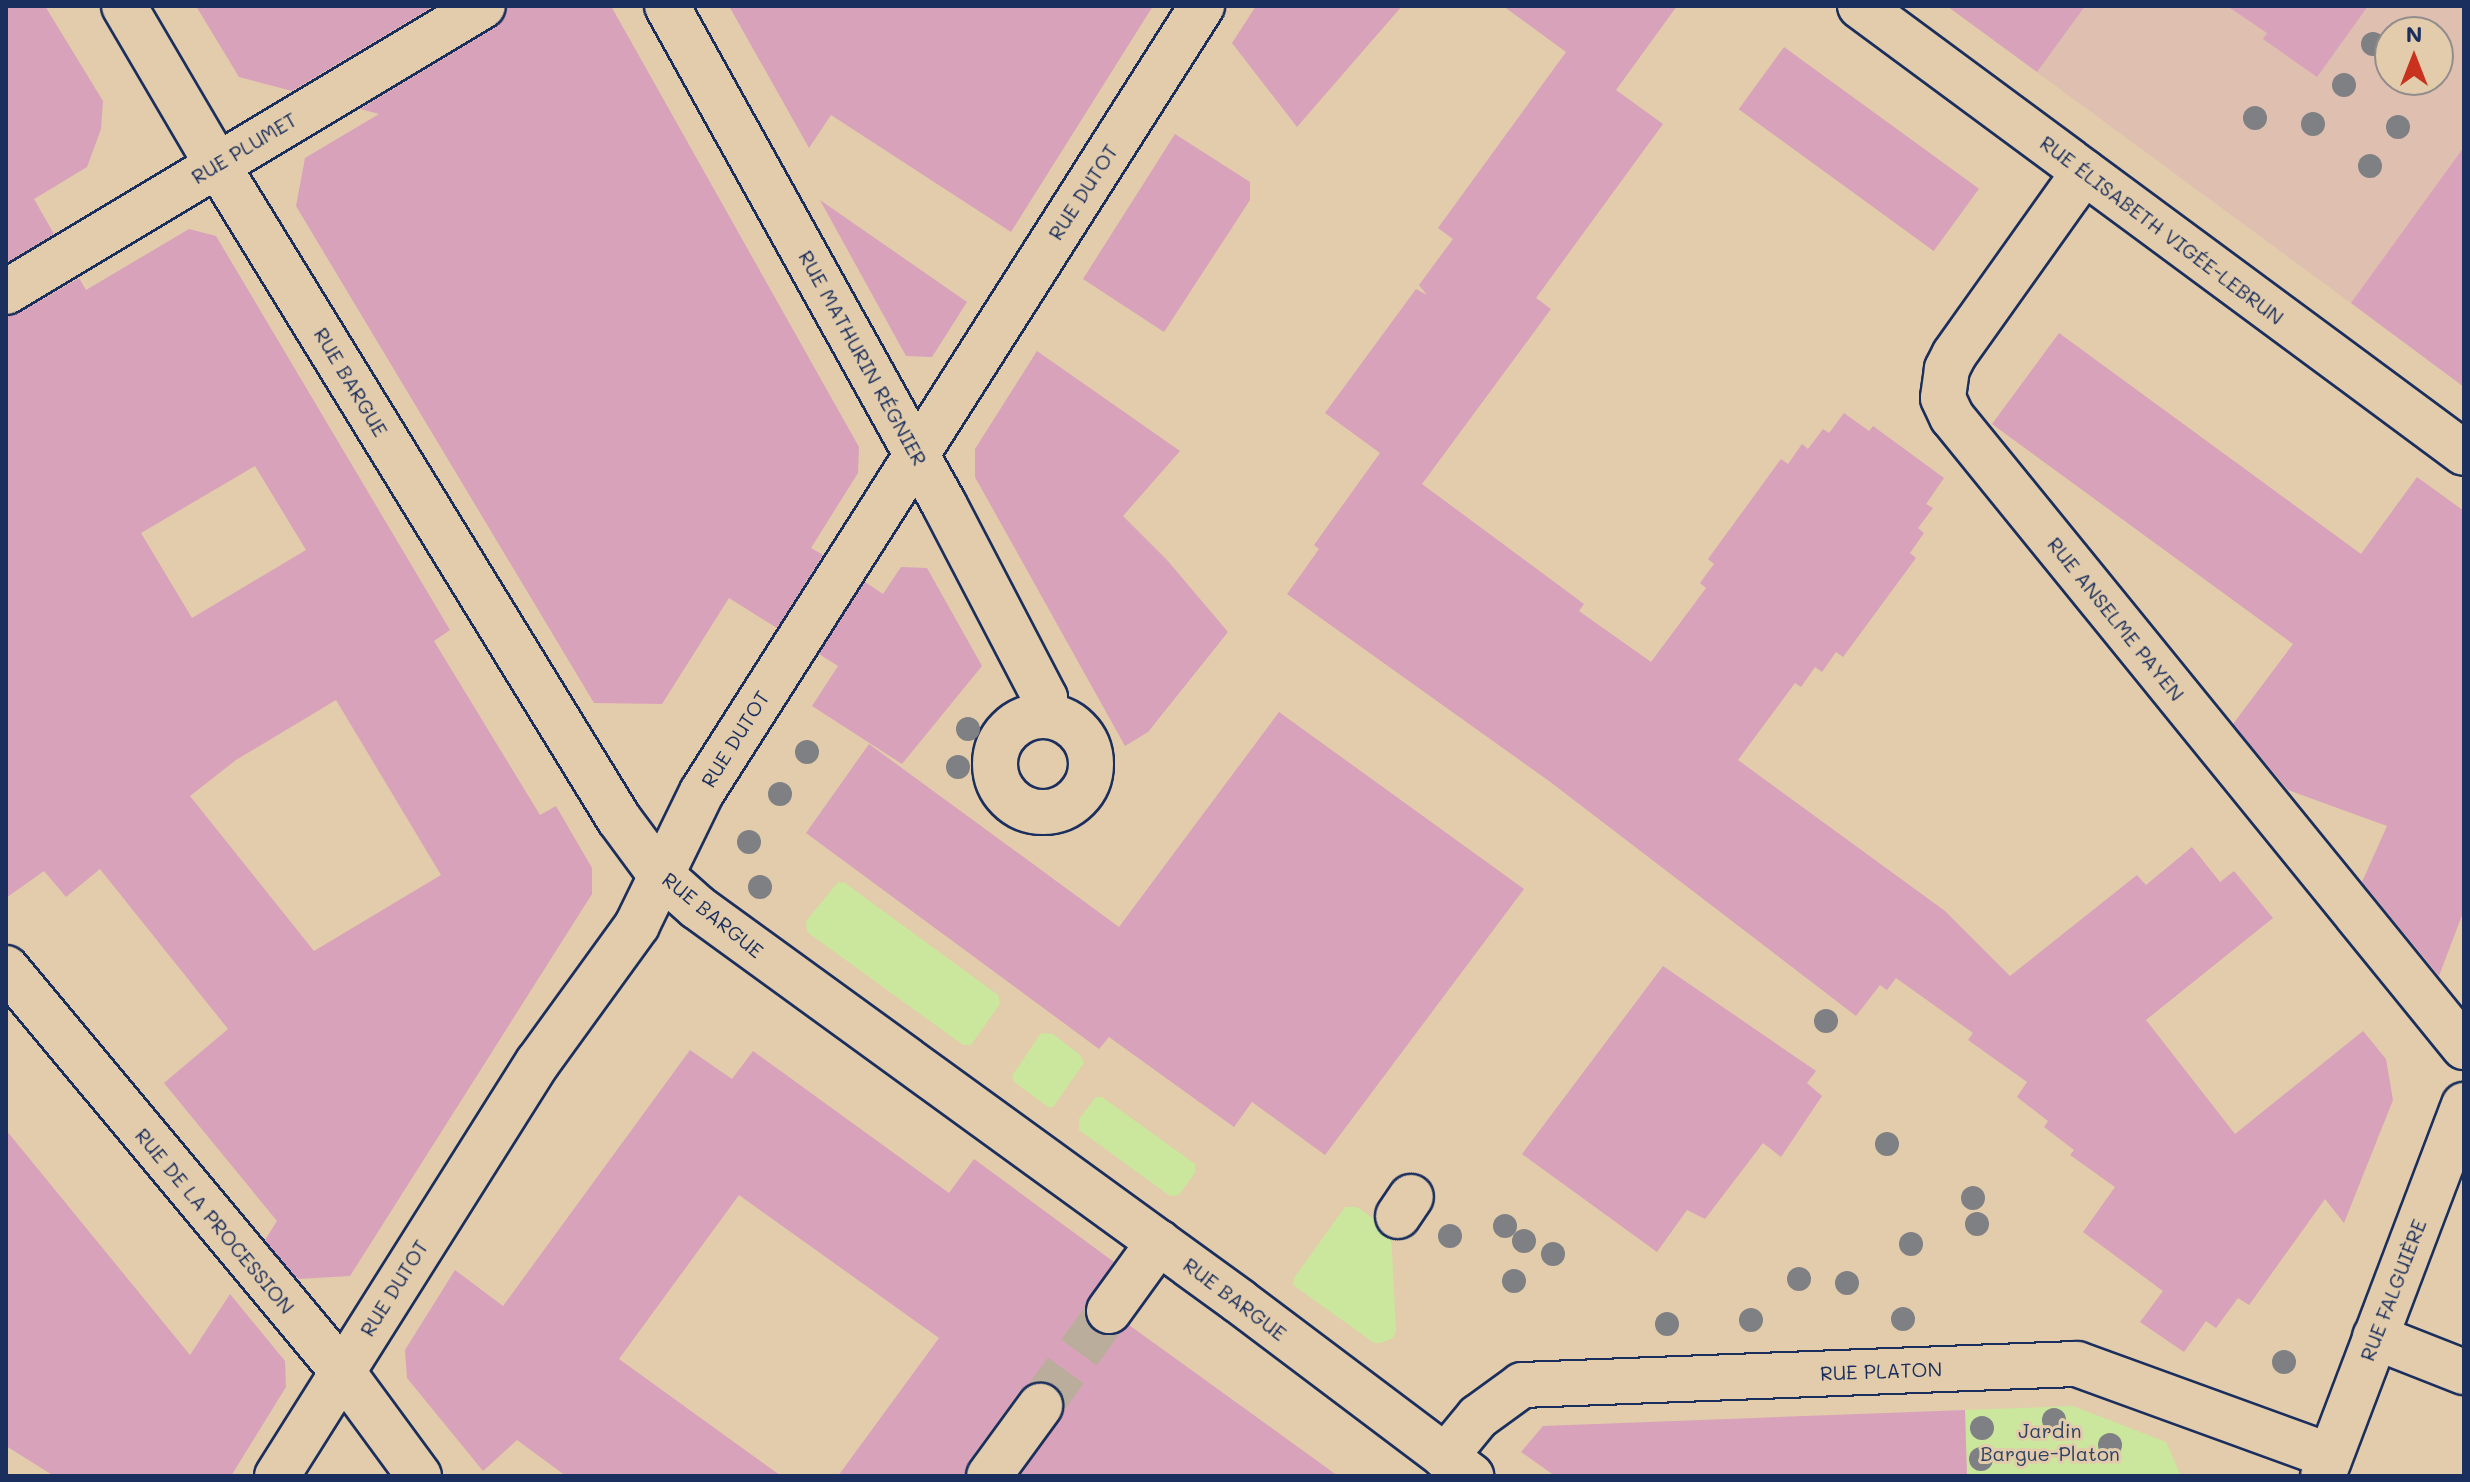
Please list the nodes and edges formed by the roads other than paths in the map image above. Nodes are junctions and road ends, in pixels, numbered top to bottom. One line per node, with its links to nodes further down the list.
1 (124, 6): 6 (street, RUE BARGUE)
2 (483, 6): 6 (street, RUE PLUMET)
3 (667, 6): 10 (street, RUE MATHURIN RÉGNIER)
4 (1202, 6): 10 (street, RUE DUTOT)
5 (1860, 6): 7 (street, RUE ÉLISABETH VIGÉE-LEBRUN)
6 (218, 166): 8 (street, RUE PLUMET); 12 (street, RUE BARGUE)
7 (2084, 172): 9 (street, RUE ÉLISABETH VIGÉE-LEBRUN); 14 (street, RUE ANSELME PAYEN)
8 (6, 292)
9 (2464, 453)
10 (917, 454): 11 (street, RUE MATHURIN RÉGNIER); 12 (street, RUE DUTOT)
11 (1045, 716)
12 (659, 873): 16 (street, RUE BARGUE); 19 (street, RUE DUTOT)
13 (6, 968): 19 (street, RUE DE LA PROCESSION)
14 (2464, 1047)
15 (2464, 1105): 18 (street, RUE FALGUIÈRE)
16 (1159, 1242): 17 (street); 23 (street, RUE BARGUE)
17 (1109, 1311)
18 (2375, 1337): 20 (street); 22 (street, RUE FALGUIÈRE)
19 (342, 1371): 24 (street, RUE DUTOT); 25 (street, RUE DE LA PROCESSION)
20 (2464, 1372)
21 (1040, 1406): 26 (street)
22 (2327, 1466): 23 (street, RUE PLATON)
23 (1458, 1467)
24 (277, 1476)
25 (419, 1476)
26 (989, 1476)

